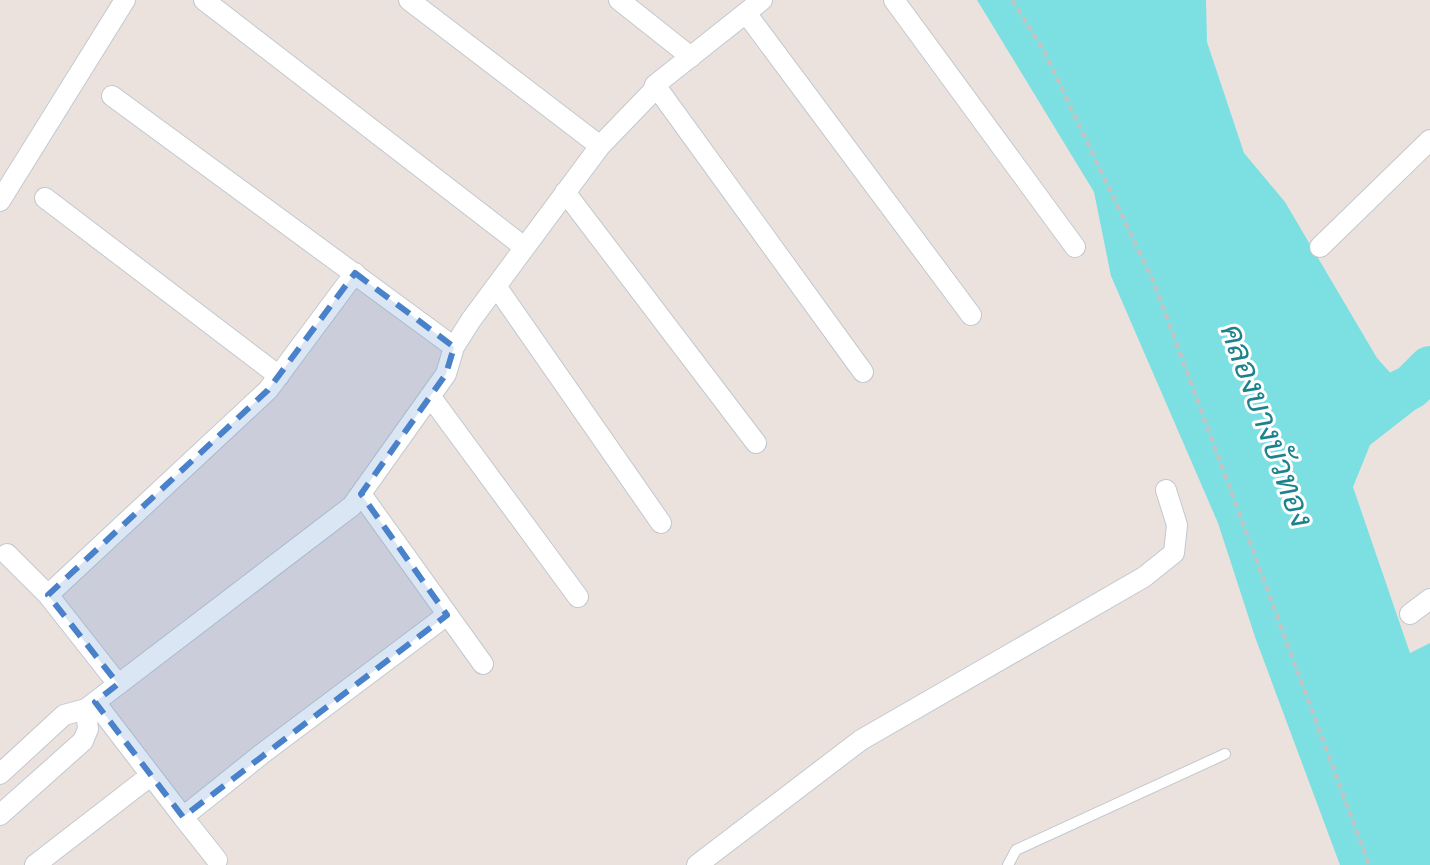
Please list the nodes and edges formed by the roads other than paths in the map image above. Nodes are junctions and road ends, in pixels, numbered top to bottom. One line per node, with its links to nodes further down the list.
1 (125, 0): 15 (street)
2 (204, 0): 16 (street)
3 (409, 0): 11 (street)
4 (619, 0): 8 (street)
5 (762, 0): 7 (street)
6 (894, 0): 17 (street)
7 (746, 13): 8 (street); 21 (street)
8 (691, 57): 9 (street)
9 (655, 85): 11 (street); 23 (street)
10 (112, 96): 19 (street)
11 (600, 146): 13 (street)
12 (1429, 146): 18 (street)
13 (565, 192): 16 (street); 26 (street)
14 (45, 198): 24 (street)
15 (0, 201)
16 (524, 247): 20 (street)
17 (1075, 247)
18 (1320, 247)
19 (355, 273): 22 (street); 24 (street)
20 (496, 286): 22 (street); 29 (street)
21 (971, 315)
22 (454, 347): 25 (street)
23 (863, 372)
24 (279, 376): 31 (street)
25 (430, 396): 28 (street); 32 (street)
26 (756, 443)
27 (1166, 490): 46 (street)
28 (361, 494): 35 (street); 37 (street)
29 (661, 523)
30 (7, 554): 31 (street)
31 (48, 595): 37 (street)
32 (578, 597)
33 (1430, 599): 34 (street)
34 (1410, 614)
35 (447, 615): 36 (street); 43 (street)
36 (483, 664)
37 (118, 684): 38 (street)
38 (90, 706): 40 (street); 41 (street); 42 (street)
39 (1225, 754): 47 (lane)
40 (0, 774)
41 (150, 776): 43 (street); 45 (street)
42 (0, 815)
43 (183, 817): 44 (street)
44 (217, 860)
45 (48, 861)
46 (697, 865)
47 (1008, 865)

